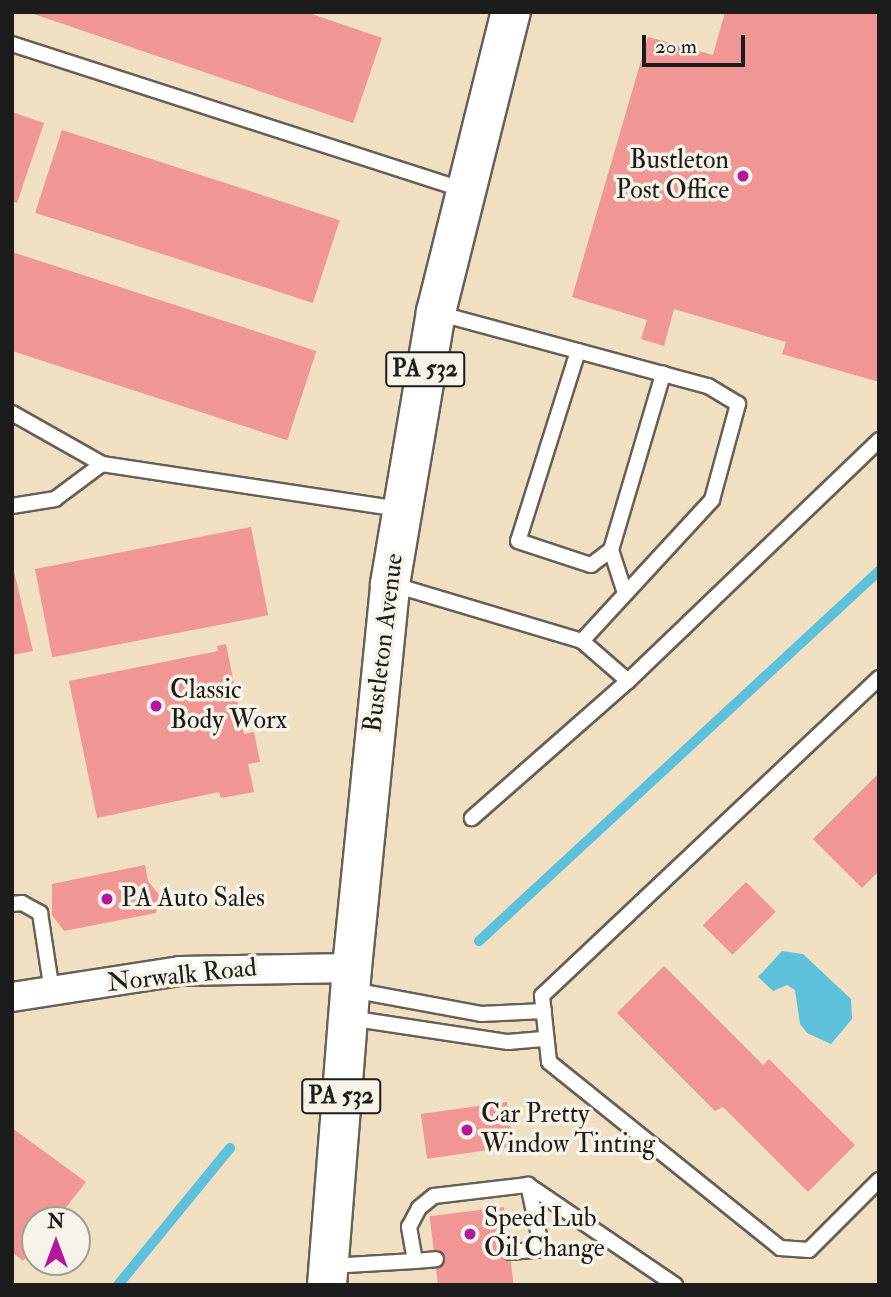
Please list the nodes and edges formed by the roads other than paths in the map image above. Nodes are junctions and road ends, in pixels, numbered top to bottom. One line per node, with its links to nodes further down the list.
1 (511, 12): 3 (main road, Bustleton Avenue / PA 532)
2 (12, 44): 3 (lane)
3 (464, 190): 4 (main road, Bustleton Avenue / PA 532)
4 (436, 312): 5 (lane); 11 (main road, Bustleton Avenue / PA 532)
5 (578, 351): 6 (lane); 12 (lane)
6 (663, 374): 12 (lane); 14 (lane)
7 (12, 412): 9 (lane)
8 (879, 440): 17 (lane)
9 (102, 464): 10 (lane); 11 (lane)
10 (12, 506)
11 (401, 509): 13 (main road, Bustleton Avenue / PA 532)
12 (611, 550): 14 (lane)
13 (390, 584): 15 (lane); 21 (main road, Bustleton Avenue / PA 532)
14 (625, 593): 15 (lane)
15 (582, 641): 17 (lane)
16 (879, 678): 23 (lane)
17 (628, 681): 18 (lane)
18 (472, 818)
19 (12, 904): 20 (lane)
20 (52, 991): 21 (street, Norwalk Road); 22 (street, Norwalk Road)
21 (350, 992): 23 (lane); 24 (lane); 30 (main road, Bustleton Avenue / PA 532)
22 (12, 997)
23 (544, 1011): 24 (lane)
24 (546, 1039): 25 (lane)
25 (879, 1180)
26 (528, 1185): 27 (lane); 29 (lane); 31 (lane)
27 (510, 1252)
28 (436, 1259): 29 (lane)
29 (415, 1261): 30 (lane)
30 (328, 1275)
31 (675, 1285)

